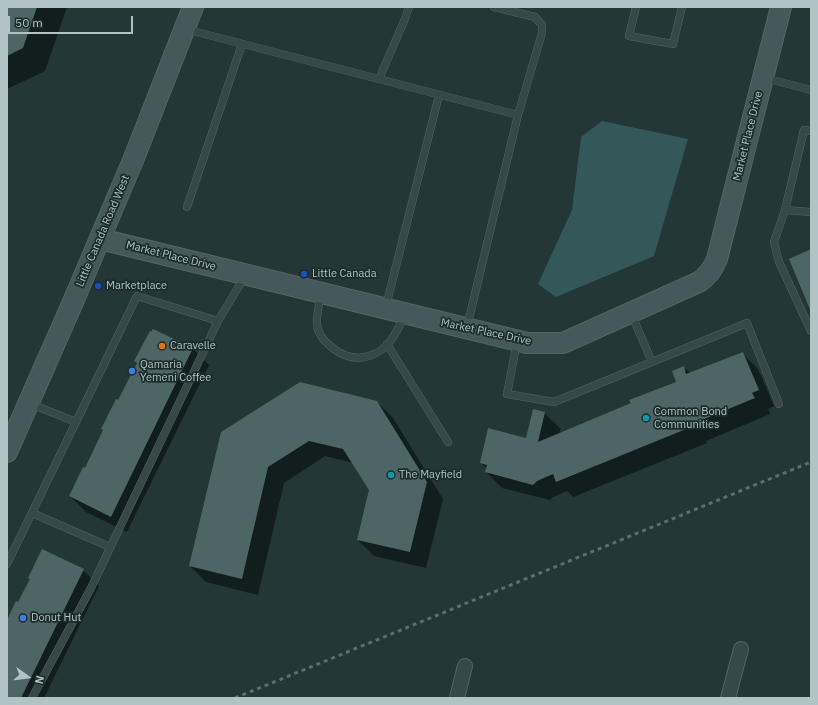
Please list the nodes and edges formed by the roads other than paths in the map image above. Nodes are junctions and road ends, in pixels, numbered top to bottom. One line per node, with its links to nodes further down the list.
1 (193, 7): 7 (street, Little Canada Road West)
2 (409, 7): 10 (lane)
3 (494, 7): 13 (lane)
4 (636, 7): 5 (lane)
5 (682, 7)
6 (781, 7): 9 (street, Market Place Drive)
7 (185, 29): 8 (lane); 18 (street, Little Canada Road West)
8 (242, 44): 10 (lane); 15 (lane)
9 (763, 78): 11 (lane); 23 (street, Market Place Drive)
10 (379, 79): 12 (lane)
11 (811, 90)
12 (439, 95): 13 (lane); 21 (lane)
13 (518, 115): 25 (lane)
14 (811, 131): 16 (lane)
15 (188, 207)
16 (785, 210): 17 (lane); 26 (lane)
17 (811, 212)
18 (100, 239): 19 (street, Market Place Drive); 30 (street, Little Canada Road West)
19 (246, 274): 20 (street, Market Place Drive); 24 (lane)
20 (321, 293): 21 (street, Market Place Drive); 28 (lane)
21 (386, 309): 22 (street, Market Place Drive)
22 (406, 313): 25 (street, Market Place Drive); 28 (lane)
23 (631, 313): 27 (street, Market Place Drive); 29 (lane)
24 (218, 321): 32 (lane); 36 (lane)
25 (467, 328): 27 (street, Market Place Drive)
26 (811, 331)
27 (517, 340): 29 (lane)
28 (387, 344): 33 (lane)
29 (652, 362): 31 (lane)
30 (29, 403): 32 (lane); 34 (street, Little Canada Road West)
31 (779, 404)
32 (76, 422): 35 (lane)
33 (448, 442)
34 (7, 452)
35 (32, 513): 36 (lane); 37 (lane)
36 (110, 547): 40 (lane)
37 (7, 564)
38 (741, 649): 42 (street)
39 (464, 666): 41 (street)
40 (32, 698)
41 (457, 698)
42 (728, 698)

